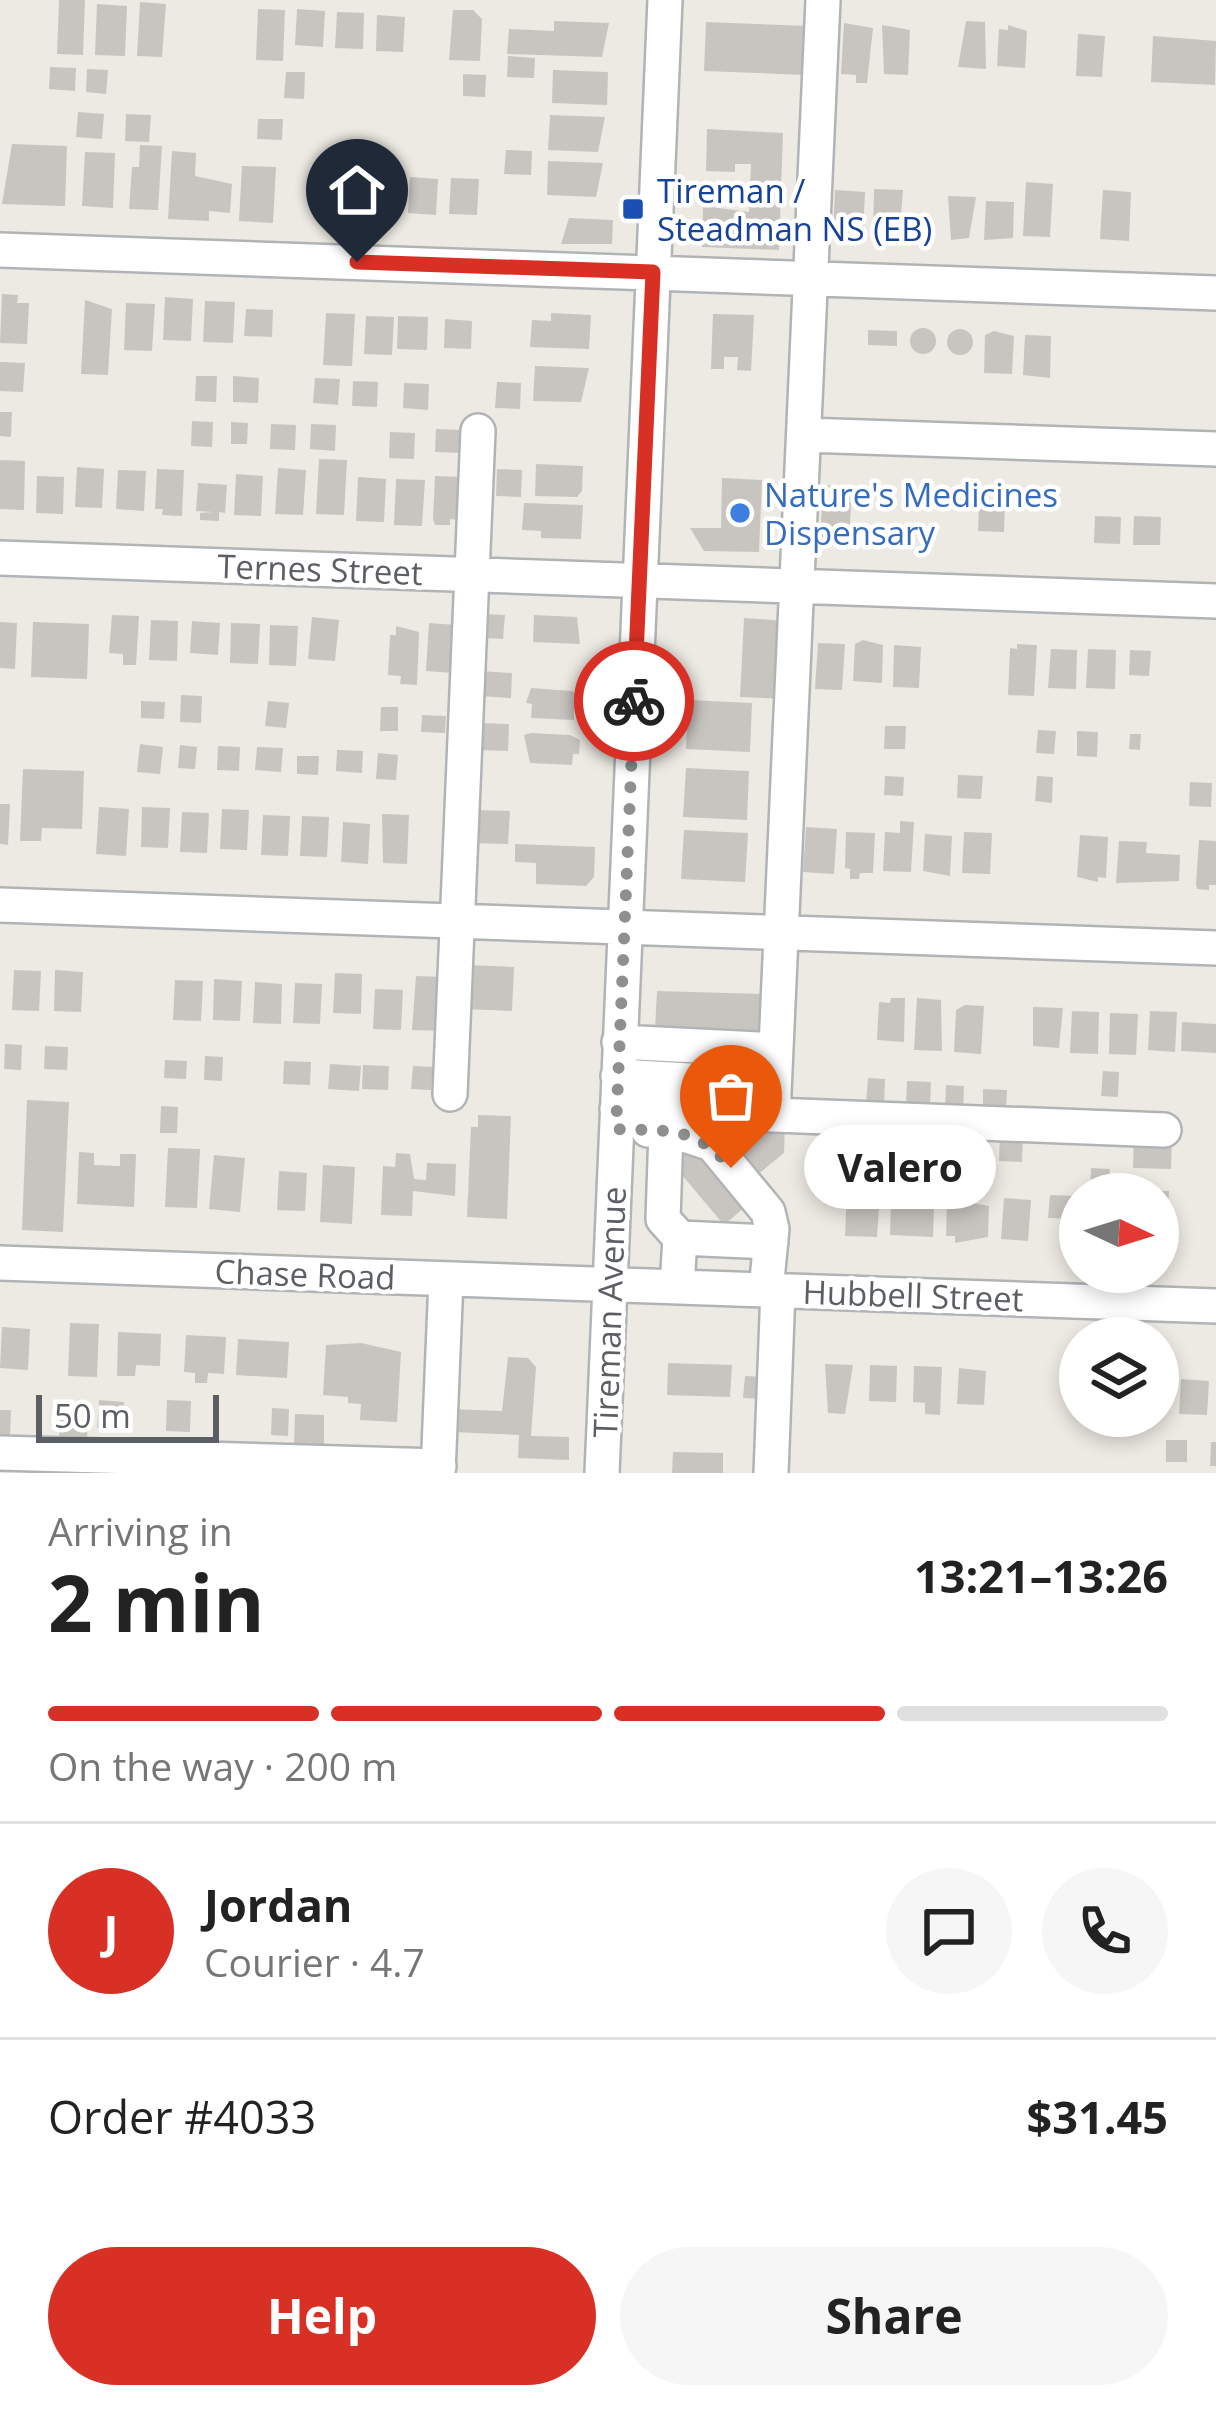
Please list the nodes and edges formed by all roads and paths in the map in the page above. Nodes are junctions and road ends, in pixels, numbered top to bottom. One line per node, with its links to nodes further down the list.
1 (665, 0): 4 (street, Tireman Avenue)
2 (823, 0): 5 (street)
3 (0, 250): 4 (street)
4 (653, 272): 5 (street); 12 (street, Tireman Avenue)
5 (812, 278): 6 (street); 8 (street)
6 (1216, 292)
7 (478, 431): 11 (street)
8 (805, 435): 9 (street); 13 (street)
9 (1216, 448)
10 (0, 558): 11 (street, Ternes Street)
11 (472, 574): 12 (street, Ternes Street); 16 (street)
12 (640, 580): 13 (street, Ternes Street); 17 (street, Tireman Avenue)
13 (798, 586): 14 (street, Ternes Street); 18 (street)
14 (1216, 601)
15 (0, 905): 16 (street)
16 (457, 921): 17 (street); 23 (street)
17 (624, 926): 18 (street); 22 (street, Tireman Avenue)
18 (782, 932): 19 (street); 20 (street)
19 (1216, 948)
20 (776, 1050): 22 (street); 24 (street)
21 (706, 1081): 22 (street)
22 (617, 1089): 24 (street); 26 (street); 27 (street, Tireman Avenue)
23 (450, 1094)
24 (764, 1094): 25 (street)
25 (1164, 1130)
26 (666, 1131): 28 (street); 29 (street)
27 (612, 1218): 28 (street); 32 (street, Tireman Avenue)
28 (672, 1228): 29 (street); 33 (street)
29 (771, 1242): 34 (street)
30 (0, 1263): 31 (street, Chase Road)
31 (446, 1279): 32 (street, Chase Road); 37 (street)
32 (610, 1284): 33 (street, Hubbell Street); 38 (street, Tireman Avenue)
33 (677, 1287): 34 (street, Hubbell Street)
34 (772, 1290): 35 (street, Hubbell Street); 39 (street)
35 (1216, 1306)
36 (0, 1453): 37 (street)
37 (438, 1469)
38 (602, 1473)
39 (771, 1473)

